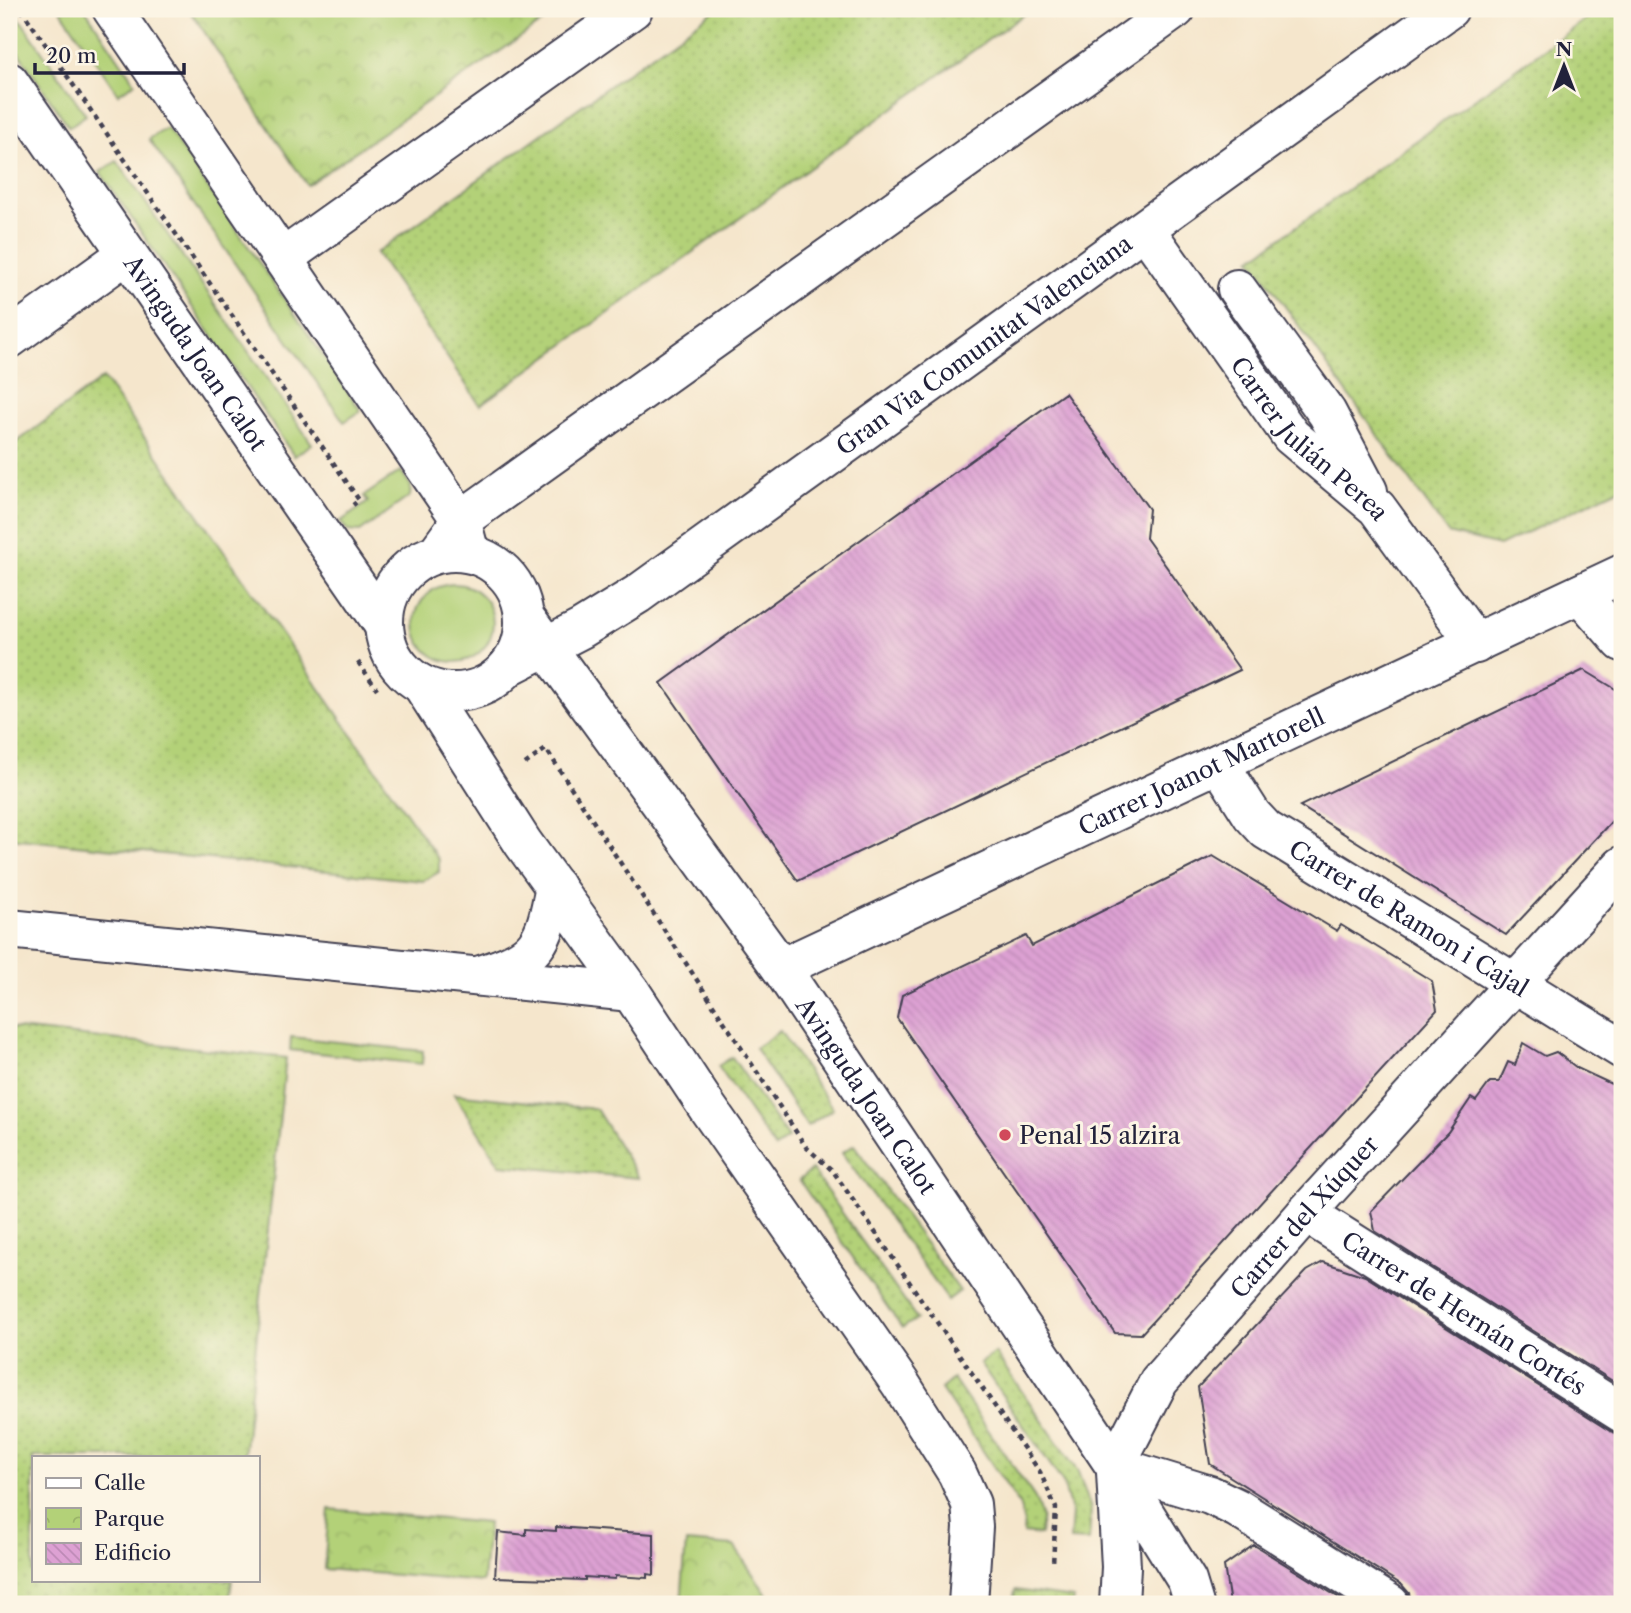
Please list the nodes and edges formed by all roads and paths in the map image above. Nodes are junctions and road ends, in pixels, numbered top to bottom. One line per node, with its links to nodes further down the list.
1 (21, 9): 12 (path)
2 (113, 9): 9 (street)
3 (633, 9): 9 (street)
4 (1176, 9): 14 (street)
5 (1449, 9): 7 (street, Gran Via Comunitat Valenciana)
6 (9, 82): 8 (street, Avinguda Joan Calot)
7 (1145, 229): 13 (street, Carrer Julián Perea); 18 (street, Gran Via Comunitat Valenciana)
8 (127, 254): 11 (street); 17 (street, Avinguda Joan Calot)
9 (283, 258): 14 (street)
10 (1237, 289): 13 (street)
11 (9, 339)
12 (337, 468)
13 (1377, 508): 20 (street, Carrer Julián Perea)
14 (456, 541): 17 (street); 18 (street)
15 (1622, 574): 16 (street, Carrer Joanot Martorell)
16 (1580, 594): 19 (street); 20 (street, Carrer Joanot Martorell)
17 (383, 624): 21 (street)
18 (536, 633): 21 (street); 26 (street, Avinguda Joan Calot)
19 (1622, 642)
20 (1476, 644): 22 (street, Carrer Joanot Martorell)
21 (422, 685): 24 (street)
22 (1219, 763): 26 (street, Carrer Joanot Martorell); 28 (street, Carrer de Ramon i Cajal)
23 (1622, 866): 28 (street, Carrer del Xúquer)
24 (555, 886): 27 (street); 29 (street)
25 (9, 929): 27 (street)
26 (781, 968): 33 (street, Avinguda Joan Calot)
27 (476, 977): 29 (street)
28 (1516, 982): 30 (street, Carrer de Ramon i Cajal); 31 (street, Carrer del Xúquer)
29 (631, 992): 34 (street)
30 (1622, 1049)
31 (1306, 1213): 32 (street, Carrer de Hernán Cortés); 33 (street, Carrer del Xúquer)
32 (1622, 1413)
33 (1115, 1466): 35 (street); 36 (street); 37 (street)
34 (968, 1604)
35 (1119, 1604)
36 (1194, 1604)
37 (1390, 1604)

